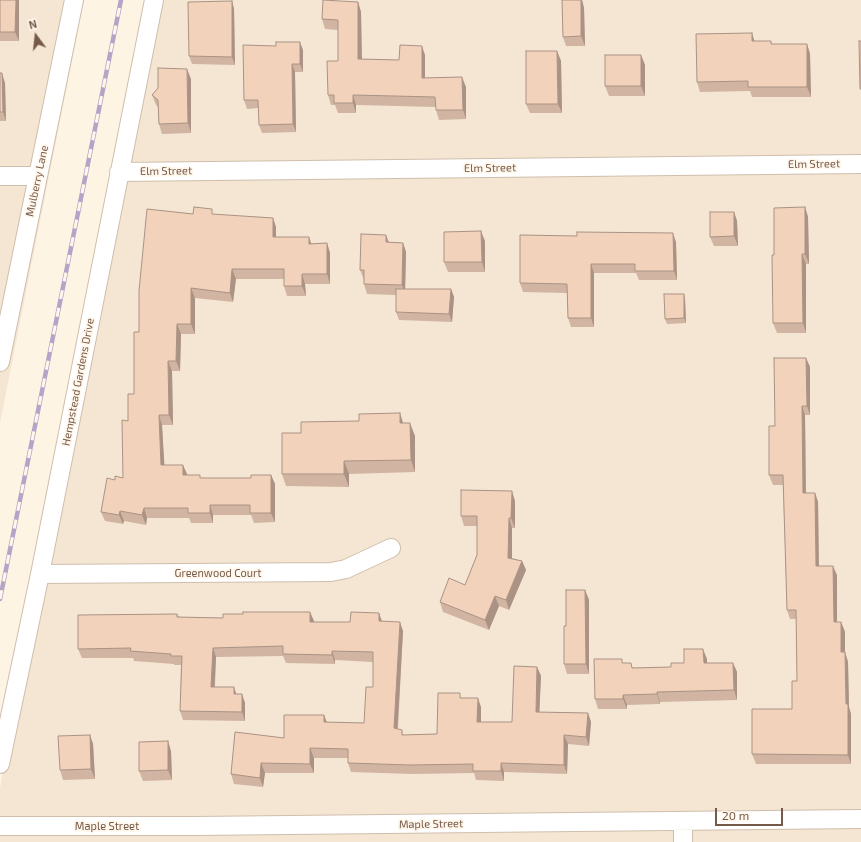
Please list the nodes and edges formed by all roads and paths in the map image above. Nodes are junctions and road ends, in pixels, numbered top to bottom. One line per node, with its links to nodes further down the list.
1 (74, 0): 6 (street, Mulberry Lane)
2 (154, 0): 4 (street, Hempstead Gardens Drive)
3 (861, 164): 4 (street, Elm Street)
4 (119, 172): 9 (street, Hempstead Gardens Drive)
5 (0, 176): 6 (street)
6 (38, 176): 7 (street, Mulberry Lane)
7 (0, 362)
8 (391, 548): 9 (street, Greenwood Court)
9 (40, 574): 10 (street, Hempstead Gardens Drive)
10 (0, 764)
11 (861, 819): 12 (street, Maple Street)
12 (683, 821): 14 (street, Maple Street); 15 (street)
13 (0, 826): 14 (street, Maple Street)
14 (195, 834)
15 (683, 842)

